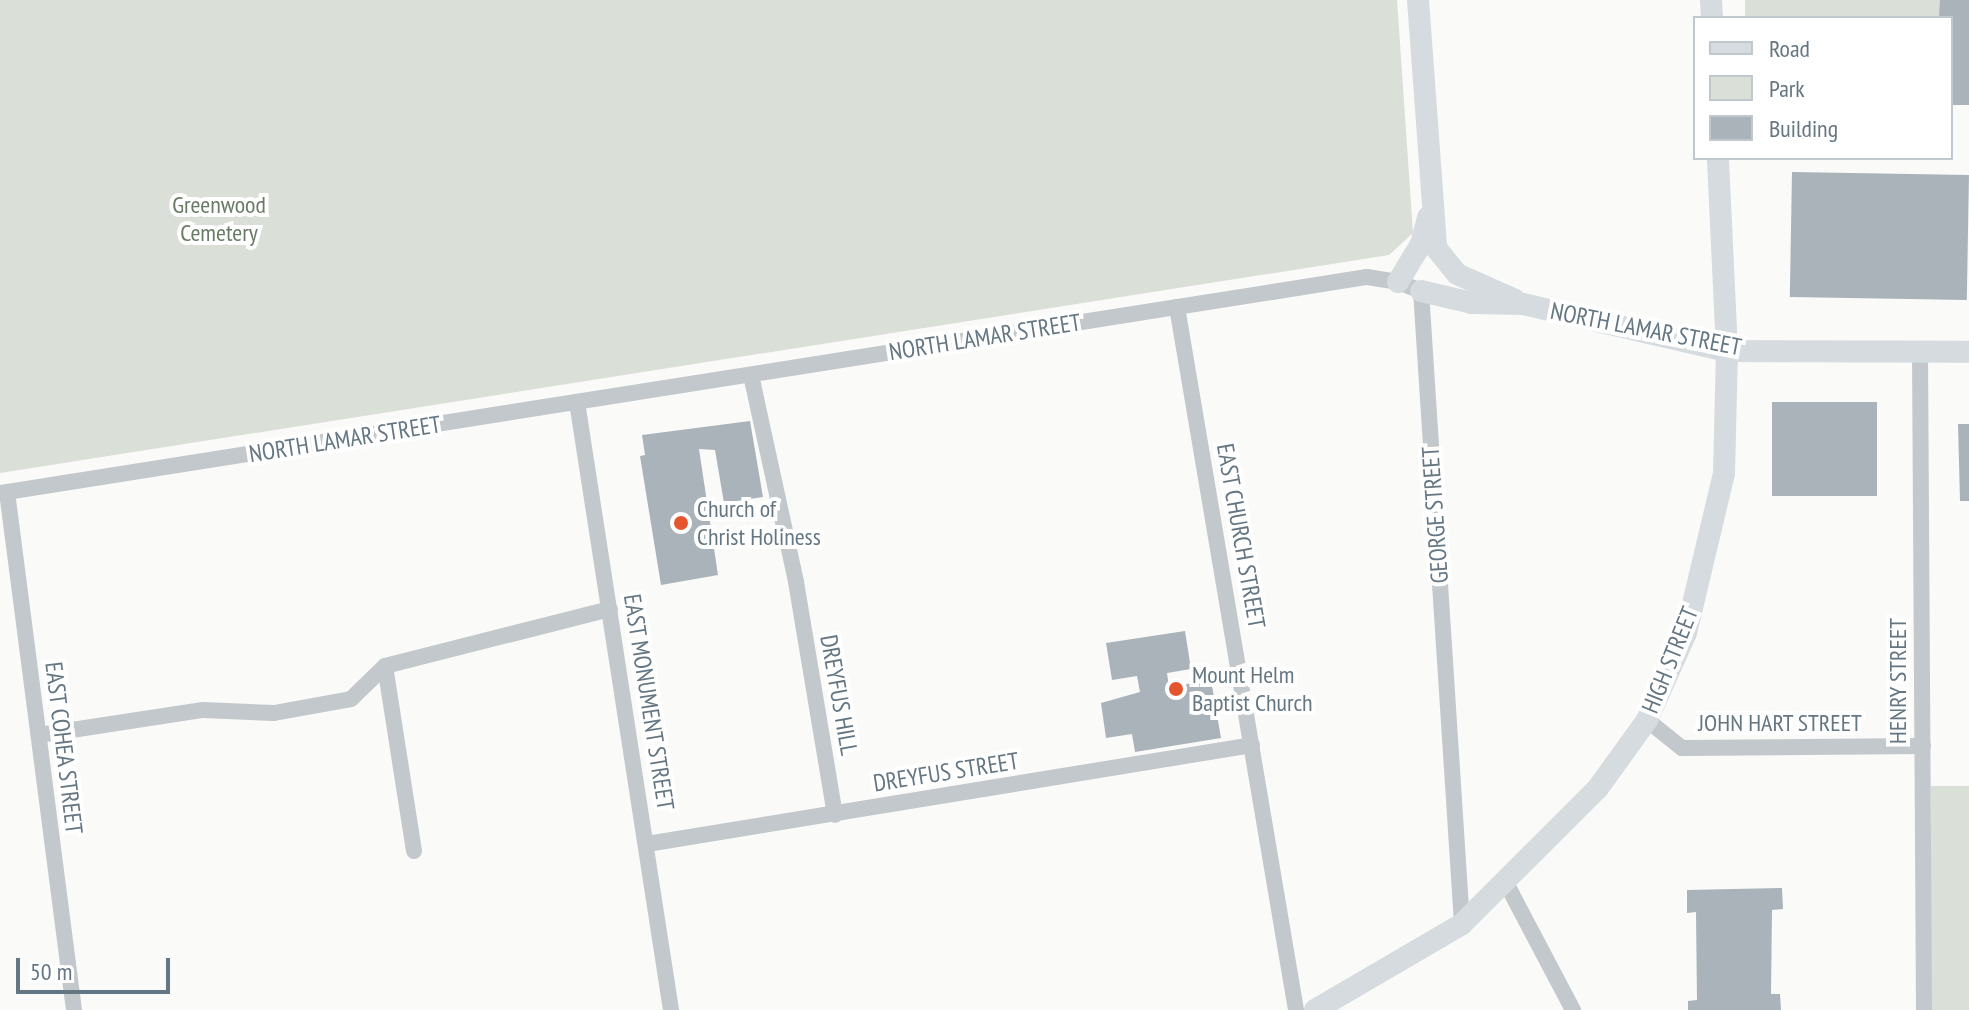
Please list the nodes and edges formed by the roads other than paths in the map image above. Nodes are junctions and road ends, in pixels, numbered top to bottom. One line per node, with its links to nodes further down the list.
1 (1418, 0): 3 (street)
2 (1718, 160): 8 (street, HIGH STREET)
3 (1429, 208): 4 (street); 6 (street)
4 (1398, 282): 5 (street, NORTH LAMAR STREET); 7 (street, NORTH LAMAR STREET)
5 (1421, 291): 6 (street, NORTH LAMAR STREET); 24 (street, GEORGE STREET)
6 (1523, 304): 8 (street, NORTH LAMAR STREET)
7 (1177, 307): 11 (street, NORTH LAMAR STREET); 18 (street, EAST CHURCH STREET)
8 (1727, 351): 9 (street, NORTH LAMAR STREET); 16 (street, HIGH STREET)
9 (1920, 352): 10 (street, NORTH LAMAR STREET); 19 (street, HENRY STREET)
10 (1969, 352)
11 (751, 375): 12 (street, NORTH LAMAR STREET); 20 (street, DREYFUS HILL)
12 (577, 402): 13 (street, NORTH LAMAR STREET); 14 (street, EAST MONUMENT STREET)
13 (4, 493): 17 (street, EAST COHEA STREET)
14 (610, 609): 15 (street); 21 (street, EAST MONUMENT STREET)
15 (385, 666): 17 (street); 22 (street)
16 (1647, 720): 19 (street, JOHN HART STREET); 23 (street, HIGH STREET)
17 (39, 735): 25 (street, EAST COHEA STREET)
18 (1252, 745): 20 (street, DREYFUS STREET); 27 (street, EAST CHURCH STREET)
19 (1923, 746): 30 (street, HENRY STREET)
20 (835, 815): 21 (street, DREYFUS STREET)
21 (647, 844): 26 (street, EAST MONUMENT STREET)
22 (414, 851)
23 (1505, 881): 24 (street, HIGH STREET); 29 (street)
24 (1462, 924): 28 (street, HIGH STREET)
25 (74, 1010)
26 (671, 1010)
27 (1296, 1010)
28 (1315, 1010)
29 (1573, 1010)
30 (1924, 1010)

